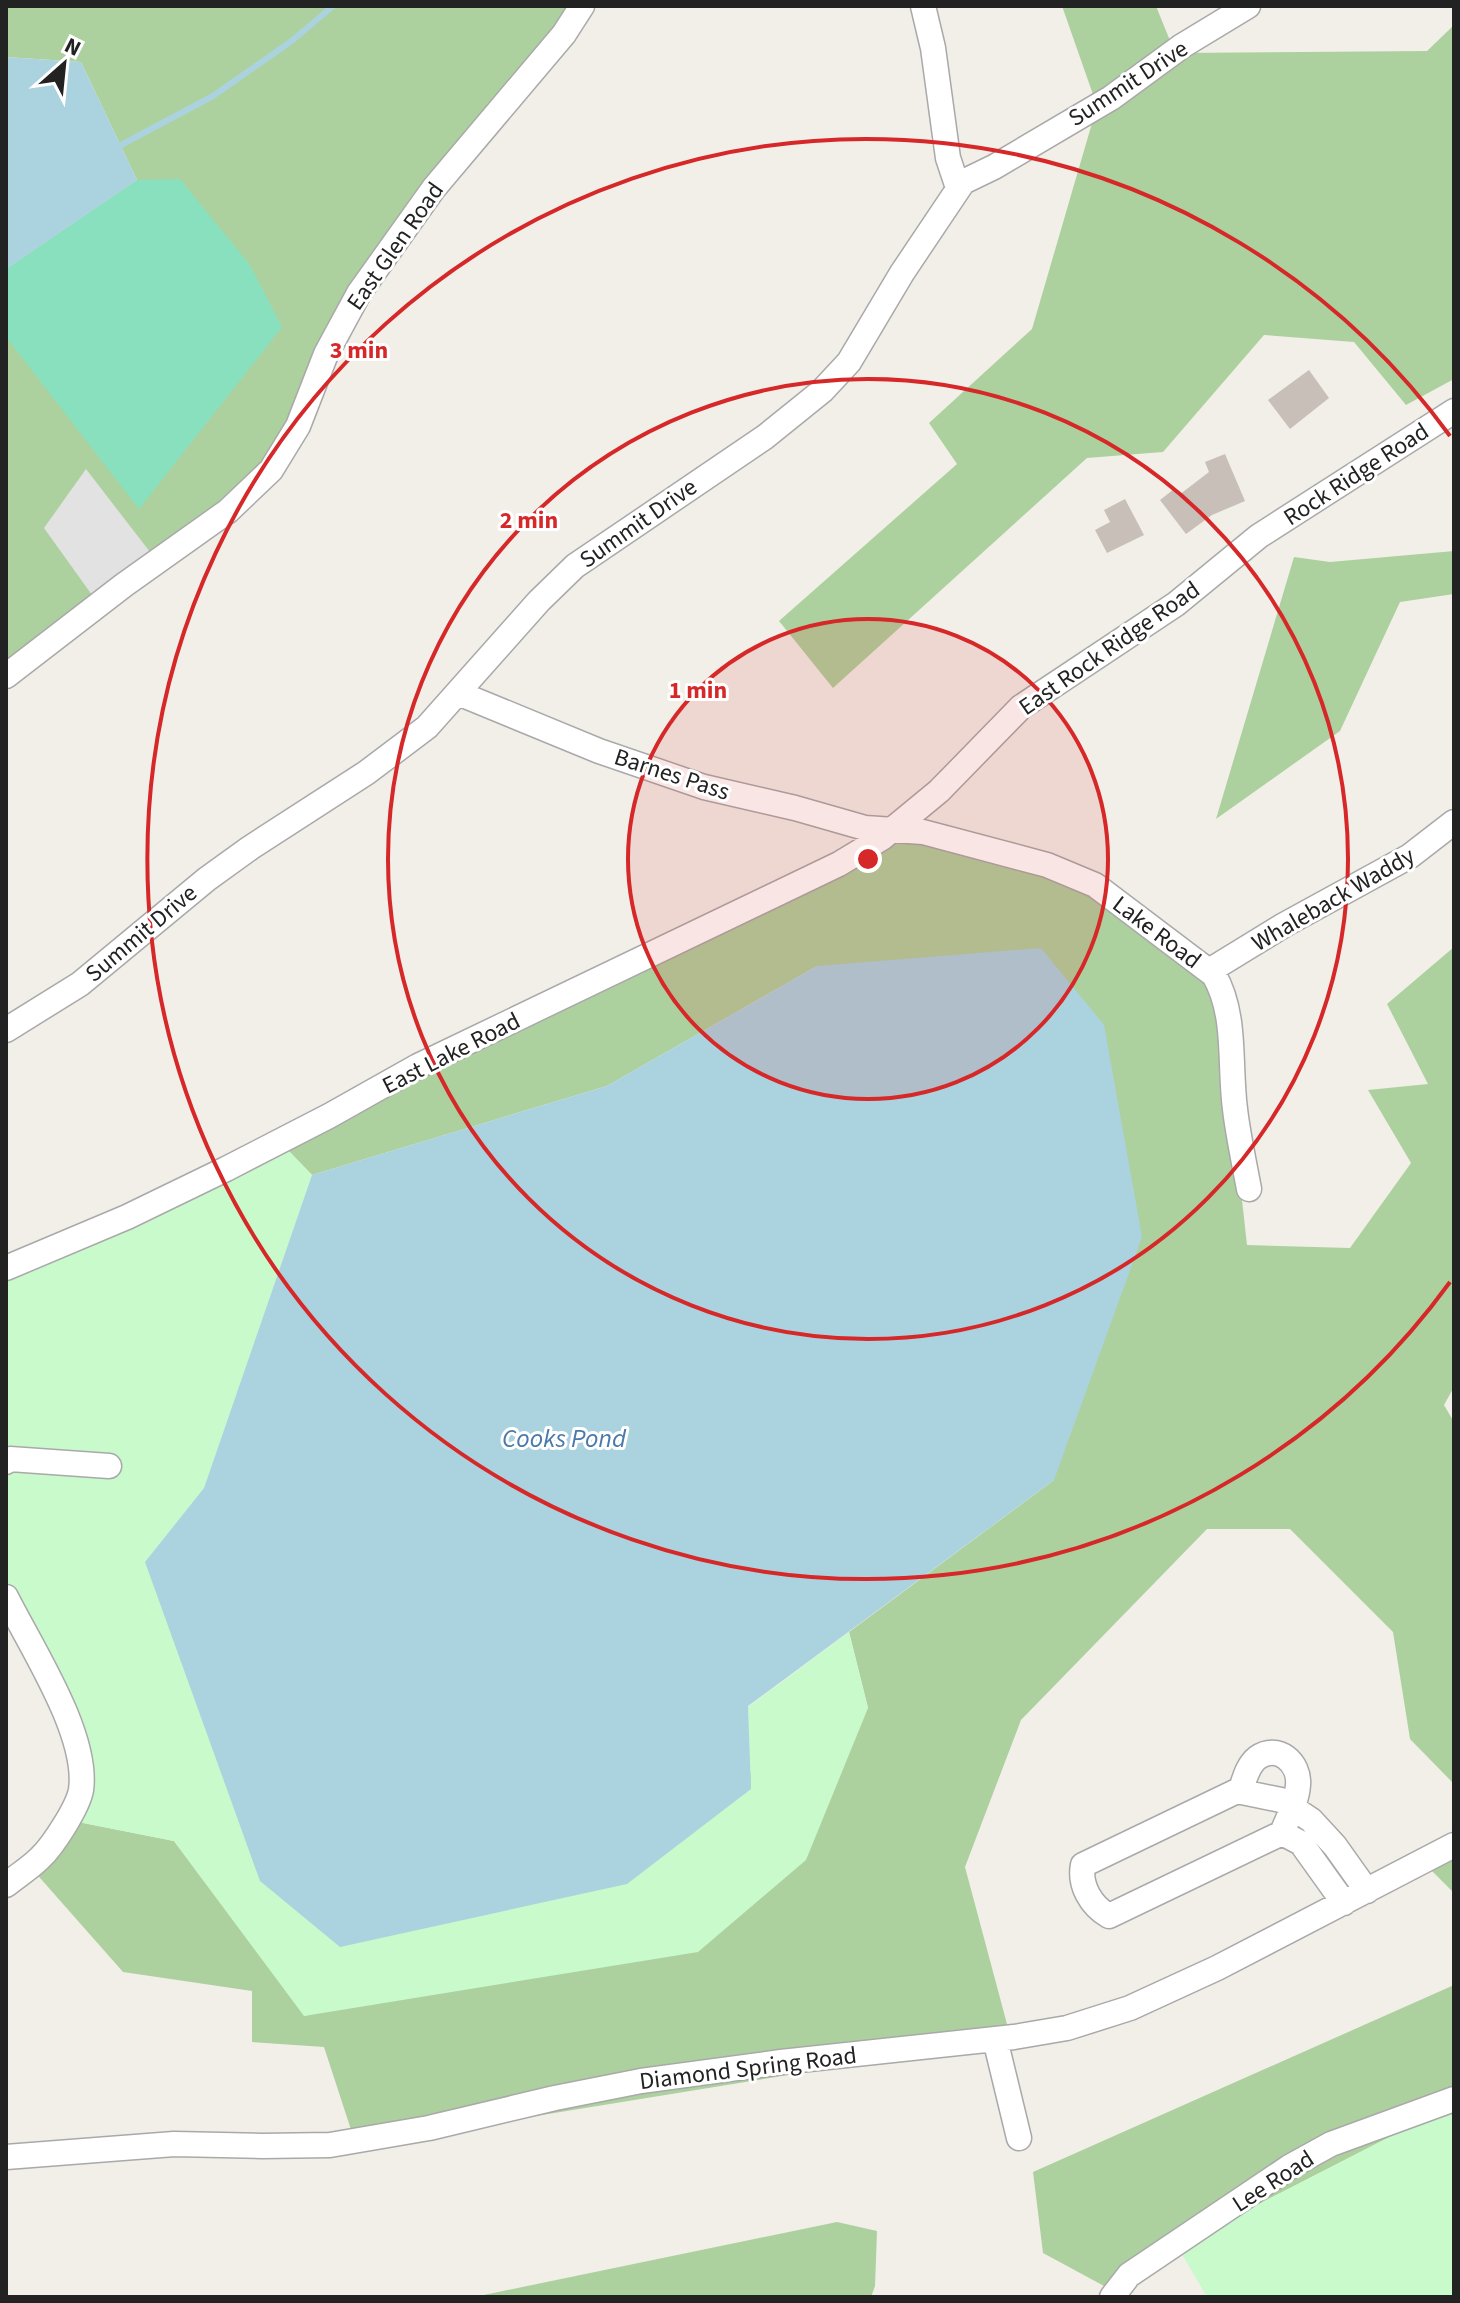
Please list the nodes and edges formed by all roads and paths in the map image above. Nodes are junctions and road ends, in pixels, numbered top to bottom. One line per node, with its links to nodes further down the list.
1 (582, 6): 7 (street, East Glen Road)
2 (923, 6): 4 (street)
3 (1248, 6): 4 (street, Summit Drive)
4 (958, 188): 8 (street, Summit Drive)
5 (1454, 411): 6 (street, Rock Ridge Road)
6 (1259, 536): 10 (street, East Rock Ridge Road)
7 (6, 676)
8 (458, 693): 10 (street, Barnes Pass); 12 (street, Summit Drive)
9 (1454, 822): 11 (street, Whaleback Waddy)
10 (893, 830): 11 (street, Lake Road); 14 (street, East Lake Road)
11 (1209, 971): 13 (street, Lake Road)
12 (6, 1030)
13 (1249, 1189)
14 (6, 1268)
15 (6, 1462): 16 (street)
16 (109, 1466)
17 (6, 1597): 22 (street)
18 (1240, 1792): 19 (street); 19 (street); 20 (street)
19 (1292, 1807): 20 (street); 23 (street)
20 (1282, 1833): 24 (street)
21 (1454, 1845): 23 (street, Diamond Spring Road)
22 (6, 1885)
23 (1367, 1891): 24 (street, Diamond Spring Road)
24 (1344, 1903): 25 (street, Diamond Spring Road)
25 (995, 2039): 27 (street); 28 (street, Diamond Spring Road)
26 (1454, 2099): 29 (street, Lee Road)
27 (1019, 2138)
28 (6, 2157)
29 (1112, 2297)

